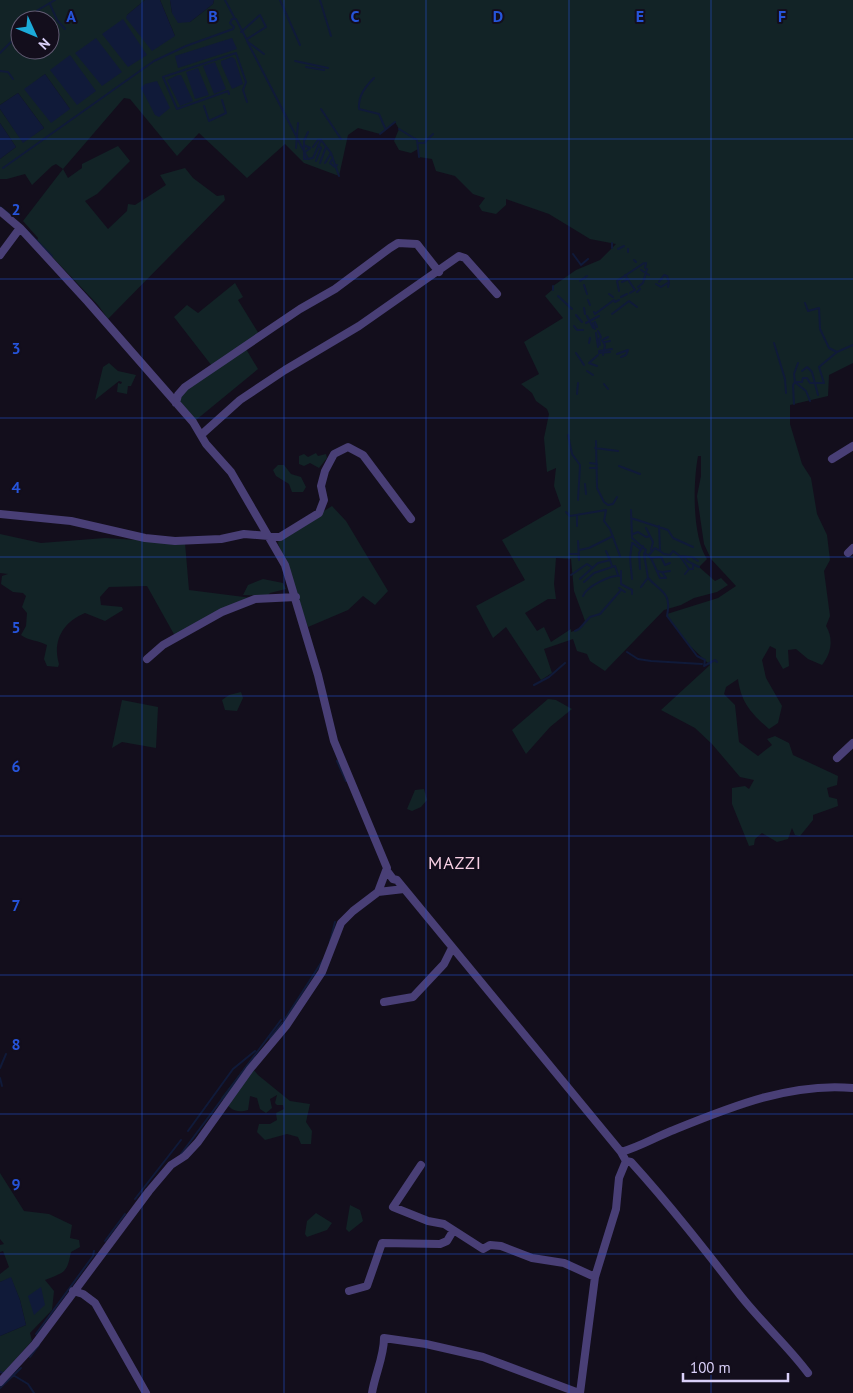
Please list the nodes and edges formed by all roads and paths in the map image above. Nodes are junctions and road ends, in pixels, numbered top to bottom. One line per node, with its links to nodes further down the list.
1 (0, 211): 2 (street)
2 (20, 228): 3 (street); 6 (street)
3 (0, 255)
4 (438, 272): 5 (street); 6 (street); 7 (street)
5 (497, 294)
6 (176, 403): 7 (street)
7 (201, 436): 12 (street)
8 (853, 446): 9 (street)
9 (832, 459)
10 (0, 514): 12 (street)
11 (411, 520): 12 (street)
12 (270, 538): 13 (street)
13 (296, 597): 14 (street); 17 (street)
14 (147, 659)
15 (853, 743): 16 (street)
16 (837, 758)
17 (387, 871): 18 (street); 19 (street)
18 (404, 889): 19 (street); 20 (street)
19 (378, 892): 28 (street)
20 (452, 948): 21 (street); 23 (street)
21 (384, 1002)
22 (853, 1088): 23 (street)
23 (621, 1152): 24 (street)
24 (626, 1162): 27 (street); 30 (street)
25 (421, 1165): 26 (street)
26 (453, 1231): 27 (street); 29 (street)
27 (595, 1277): 34 (street)
28 (73, 1291): 31 (street); 32 (street)
29 (349, 1291)
30 (808, 1373)
31 (0, 1382)
32 (146, 1393)
33 (372, 1393): 34 (street)
34 (579, 1393)

